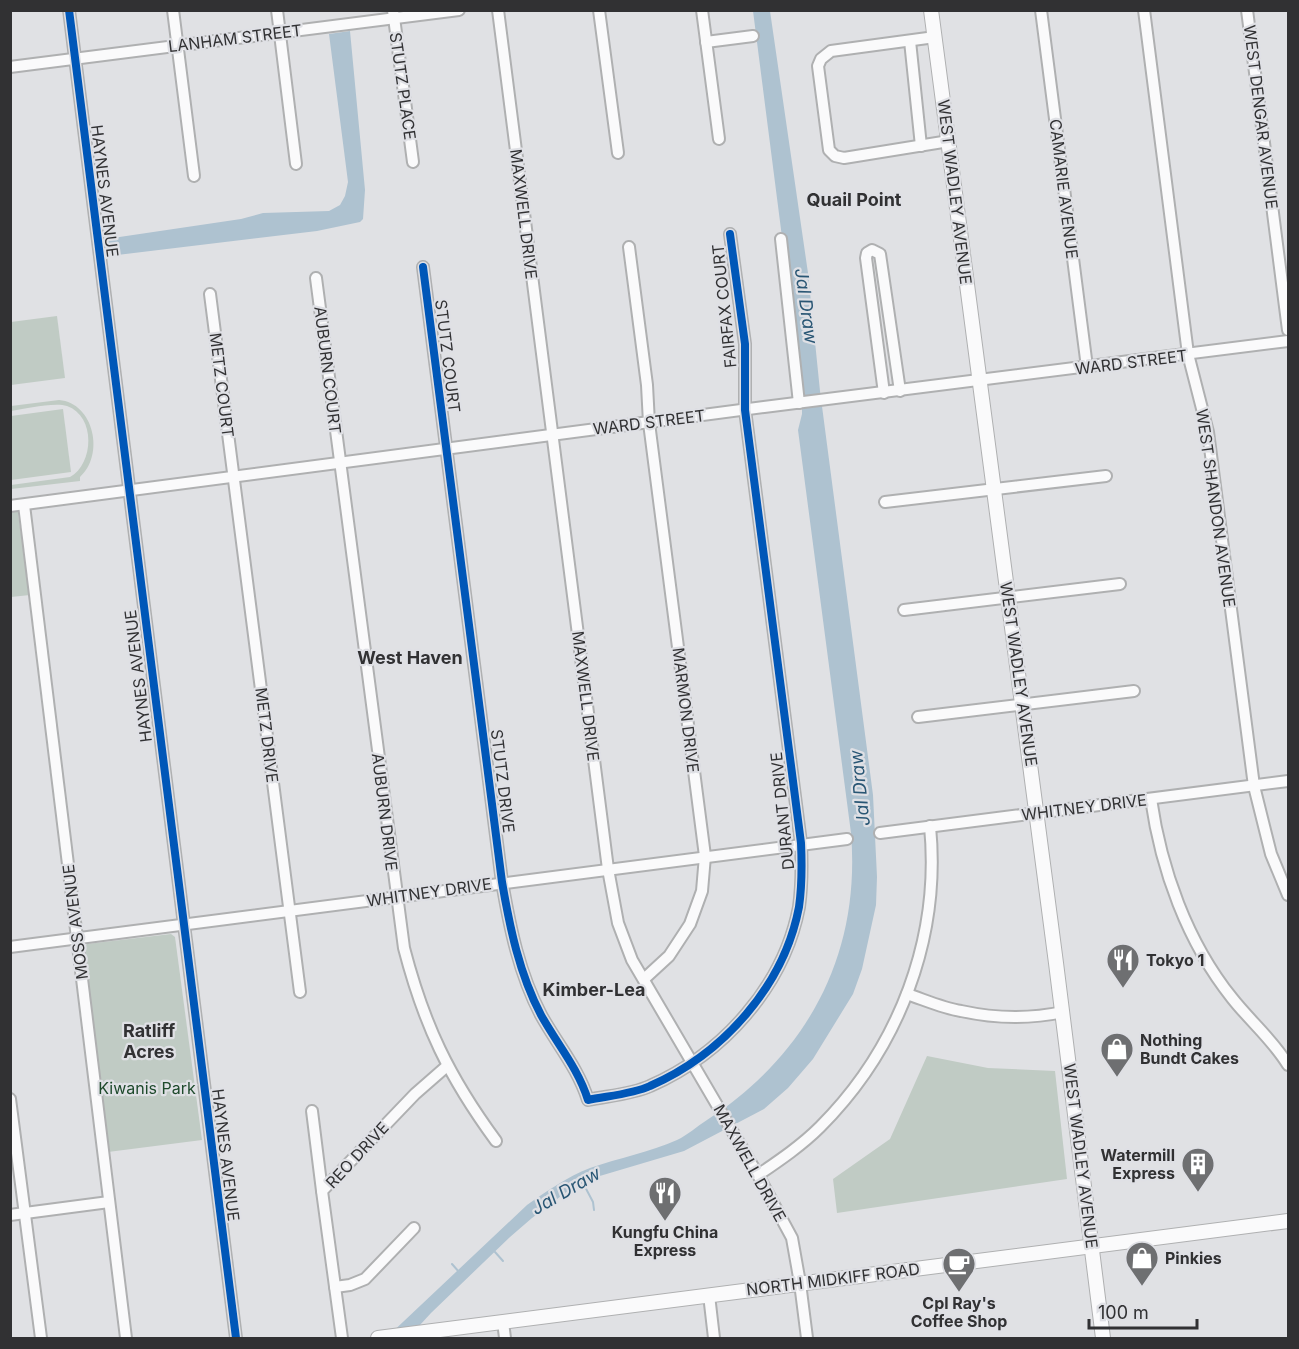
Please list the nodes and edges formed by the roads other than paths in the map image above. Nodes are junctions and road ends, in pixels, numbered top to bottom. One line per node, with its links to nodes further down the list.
1 (69, 10): 19 (street, HAYNES AVENUE)
2 (173, 10): 18 (street)
3 (277, 10): 13 (street)
4 (459, 10): 12 (street, LANHAM STREET)
5 (498, 10): 44 (street, MAXWELL DRIVE)
6 (599, 10): 24 (street)
7 (702, 10): 17 (street)
8 (931, 10): 15 (main road, WEST WADLEY AVENUE)
9 (1041, 10): 37 (street, CAMARIE AVENUE)
10 (1144, 10): 36 (street, WEST SHANDON AVENUE)
11 (1247, 10): 34 (street, WEST DENGAR AVENUE)
12 (393, 15): 13 (street, LANHAM STREET); 25 (street, STUTZ PLACE)
13 (280, 32): 18 (street, LANHAM STREET); 26 (street)
14 (753, 36): 17 (street)
15 (935, 38): 16 (street); 22 (main road, WEST WADLEY AVENUE)
16 (909, 41): 23 (street, WEST WADLEY AVENUE); 23 (street)
17 (706, 42): 21 (street)
18 (178, 45): 19 (street, LANHAM STREET); 27 (street)
19 (75, 58): 20 (street, LANHAM STREET); 50 (street, HAYNES AVENUE)
20 (10, 67)
21 (719, 140)
22 (949, 141): 23 (street); 38 (main road, WEST WADLEY AVENUE)
23 (921, 146)
24 (618, 153)
25 (413, 162)
26 (296, 164)
27 (194, 176)
28 (730, 234): 42 (street, FAIRFAX COURT)
29 (781, 239): 41 (street)
30 (629, 248): 43 (street, MARMON DRIVE)
31 (423, 267): 45 (street, STUTZ COURT)
32 (316, 278): 46 (street, AUBURN COURT)
33 (210, 294): 48 (street, METZ COURT)
34 (1288, 330)
35 (1288, 341): 36 (street, WARD STREET)
36 (1188, 354): 37 (street, WARD STREET); 61 (street, WEST SHANDON AVENUE)
37 (1087, 367): 38 (street, WARD STREET)
38 (980, 381): 39 (street, WARD STREET); 49 (main road, WEST WADLEY AVENUE)
39 (900, 391): 40 (street, WARD STREET); 40 (street)
40 (884, 393): 41 (street, WARD STREET)
41 (799, 403): 42 (street, WARD STREET)
42 (745, 410): 43 (street, WARD STREET); 67 (street, DURANT DRIVE)
43 (649, 423): 44 (street, WARD STREET); 68 (street, MARMON DRIVE)
44 (553, 435): 45 (street, WARD STREET); 69 (street, MAXWELL DRIVE)
45 (447, 449): 46 (street, WARD STREET); 70 (street, STUTZ DRIVE)
46 (340, 463): 48 (street, WARD STREET); 72 (street, AUBURN DRIVE)
47 (1106, 476): 49 (street)
48 (234, 477): 50 (street, WARD STREET); 73 (street, METZ DRIVE)
49 (994, 488): 51 (street); 55 (main road, WEST WADLEY AVENUE)
50 (129, 490): 52 (street, WARD STREET); 74 (street, HAYNES AVENUE)
51 (885, 502)
52 (24, 505): 53 (street, WARD STREET); 75 (street, MOSS AVENUE)
53 (10, 506)
54 (1120, 584): 55 (street)
55 (1008, 596): 56 (street); 58 (main road, WEST WADLEY AVENUE)
56 (904, 610)
57 (1134, 691): 58 (street)
58 (1022, 704): 59 (street); 63 (main road, WEST WADLEY AVENUE)
59 (918, 717)
60 (1288, 782): 61 (street, WHITNEY DRIVE)
61 (1254, 786): 62 (street, WHITNEY DRIVE); 71 (street, WEST SHANDON AVENUE)
62 (1151, 799): 63 (street, WHITNEY DRIVE); 82 (street)
63 (1037, 813): 64 (street, WHITNEY DRIVE); 80 (main road, WEST WADLEY AVENUE)
64 (930, 826): 65 (street, WHITNEY DRIVE); 79 (street)
65 (880, 833)
66 (847, 839): 67 (street, WHITNEY DRIVE)
67 (801, 843): 68 (street, WHITNEY DRIVE); 81 (street, DURANT DRIVE)
68 (705, 856): 69 (street, WHITNEY DRIVE); 77 (street, MARMON DRIVE)
69 (608, 869): 70 (street, WHITNEY DRIVE); 77 (street, MAXWELL DRIVE)
70 (502, 882): 72 (street, WHITNEY DRIVE); 85 (street, STUTZ DRIVE)
71 (1288, 895)
72 (396, 896): 73 (street, WHITNEY DRIVE); 83 (street, AUBURN DRIVE)
73 (289, 911): 74 (street, WHITNEY DRIVE); 78 (street, METZ DRIVE)
74 (182, 925): 75 (street, WHITNEY DRIVE); 102 (street, HAYNES AVENUE)
75 (77, 938): 76 (street, WHITNEY DRIVE); 90 (street, MOSS AVENUE)
76 (10, 947)
77 (644, 980): 81 (street, MAXWELL DRIVE)
78 (300, 992)
79 (907, 994): 80 (street); 88 (street)
80 (1063, 1012): 95 (main road, WEST WADLEY AVENUE)
81 (693, 1062): 85 (street, DURANT DRIVE); 88 (street, MAXWELL DRIVE)
82 (1288, 1065)
83 (447, 1066): 87 (street, AUBURN DRIVE); 89 (street, REO DRIVE)
84 (10, 1099): 91 (street)
85 (588, 1100)
86 (312, 1111): 89 (street)
87 (496, 1141)
88 (758, 1175): 96 (street, MAXWELL DRIVE)
89 (322, 1191): 97 (street, REO DRIVE)
90 (109, 1202): 91 (street); 101 (street, MOSS AVENUE)
91 (25, 1213): 92 (street); 100 (street)
92 (10, 1215)
93 (1288, 1221): 95 (main road, NORTH MIDKIFF ROAD)
94 (414, 1228): 97 (street)
95 (1092, 1245): 96 (main road, NORTH MIDKIFF ROAD); 108 (main road, WEST WADLEY AVENUE)
96 (800, 1284): 98 (main road, NORTH MIDKIFF ROAD); 107 (street, MAXWELL DRIVE)
97 (335, 1287): 103 (street, REO DRIVE)
98 (709, 1295): 99 (main road, NORTH MIDKIFF ROAD); 106 (street)
99 (503, 1322): 104 (main road, NORTH MIDKIFF ROAD); 105 (street)
100 (41, 1338)
101 (126, 1338)
102 (236, 1338)
103 (342, 1338)
104 (378, 1338)
105 (505, 1338)
106 (714, 1338)
107 (807, 1338)
108 (1103, 1338)

